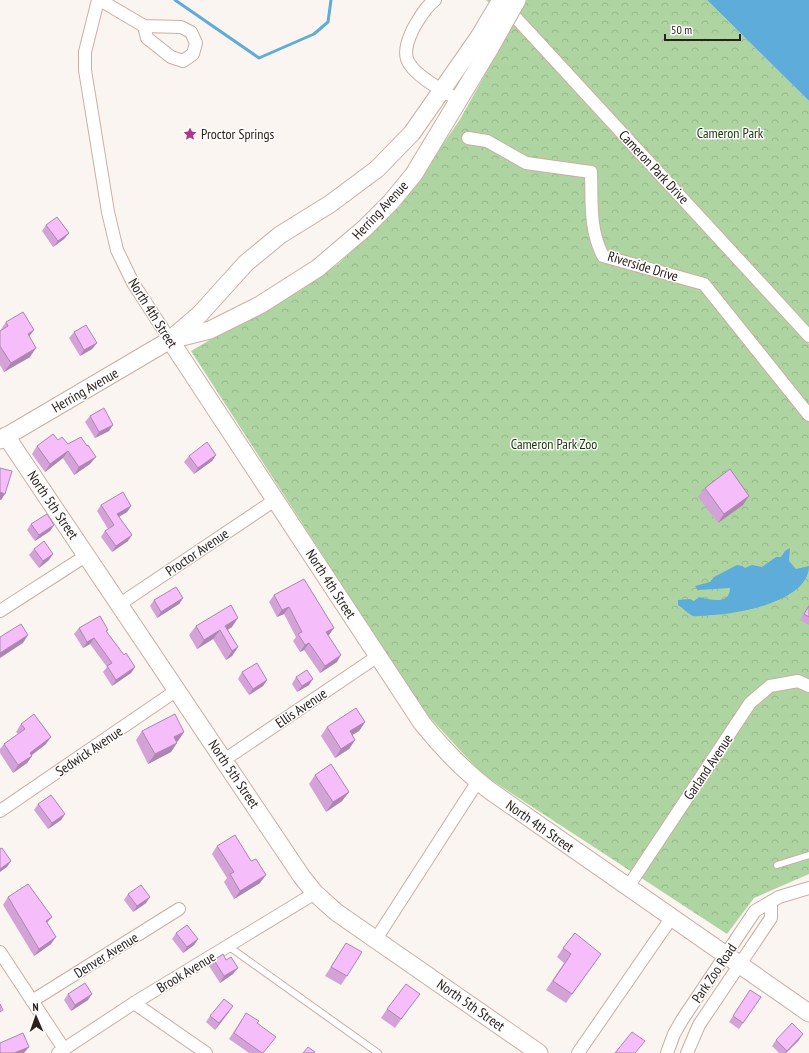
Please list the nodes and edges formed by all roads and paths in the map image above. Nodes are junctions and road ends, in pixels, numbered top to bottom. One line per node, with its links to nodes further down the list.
1 (99, 0): 5 (street); 11 (street, North 4th Street)
2 (435, 0): 7 (street)
3 (499, 0): 6 (main road, Herring Avenue, bridge); 10 (street, Cameron Park Drive)
4 (517, 0): 6 (main road, Herring Avenue, bridge)
5 (144, 26)
6 (484, 42): 7 (main road, Herring Avenue); 8 (main road, Herring Avenue)
7 (442, 90): 8 (street); 11 (main road, Herring Avenue)
8 (459, 100): 11 (main road, Herring Avenue)
9 (468, 138): 12 (street, Riverside Drive)
10 (809, 336)
11 (170, 340): 13 (main road, Herring Avenue); 14 (main road, North 4th Street)
12 (809, 415)
13 (2, 434): 15 (main road, North 5th Street)
14 (275, 500): 16 (street, Proctor Avenue); 18 (main road, North 4th Street)
15 (87, 555): 16 (main road, North 5th Street); 17 (street)
16 (120, 604): 20 (main road, North 5th Street)
17 (0, 611)
18 (378, 656): 21 (street, Ellis Avenue); 22 (main road, North 4th Street)
19 (809, 686): 26 (street, Garland Avenue)
20 (177, 690): 21 (main road, North 5th Street); 23 (street, Sedwick Avenue)
21 (224, 760): 28 (main road, North 5th Street)
22 (478, 781): 26 (main road, North 4th Street); 32 (street)
23 (0, 811)
24 (809, 855): 25 (lane)
25 (777, 864)
26 (628, 887): 31 (main road, North 4th Street)
27 (809, 888): 29 (street, Park Zoo Road)
28 (315, 893): 32 (main road, North 5th Street); 33 (street, Brook Avenue)
29 (771, 902): 35 (street, Park Zoo Road); 36 (street, Park Zoo Road)
30 (180, 909): 37 (street, Denver Avenue)
31 (672, 918): 35 (main road, North 4th Street); 44 (street)
32 (376, 939): 43 (main road, North 5th Street)
33 (228, 946): 38 (street, Brook Avenue); 42 (lane)
34 (0, 952): 37 (street)
35 (726, 955): 36 (main road, North 4th Street); 45 (street, Park Zoo Road)
36 (740, 965): 39 (main road, North 4th Street); 46 (street, Park Zoo Road)
37 (32, 1001): 40 (street)
38 (134, 1003): 40 (street, Brook Avenue); 41 (street)
39 (809, 1013)
40 (62, 1052)
41 (206, 1053)
42 (378, 1053)
43 (539, 1053)
44 (578, 1053)
45 (667, 1053)
46 (687, 1053)

